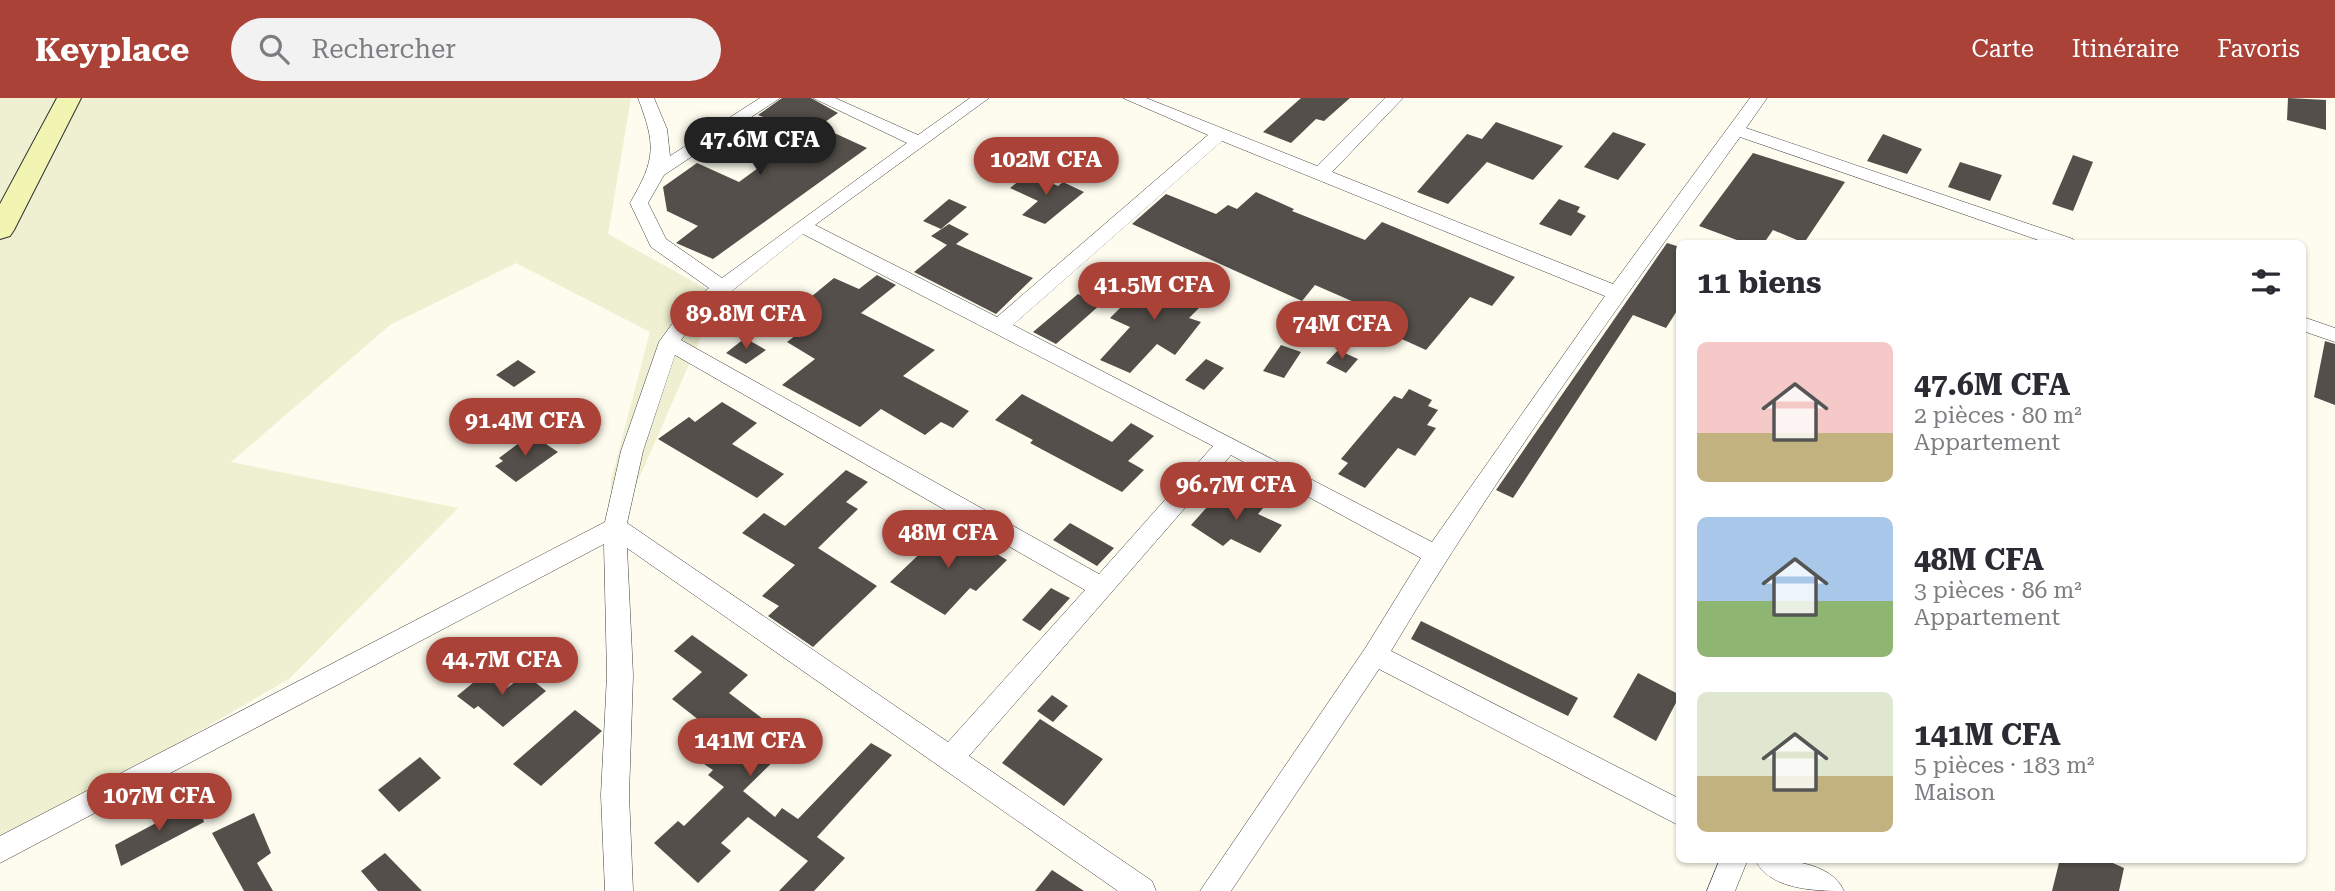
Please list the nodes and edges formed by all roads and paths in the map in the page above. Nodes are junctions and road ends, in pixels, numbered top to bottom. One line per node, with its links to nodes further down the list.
1 (69, 98): 15 (street)
2 (646, 98): 12 (street)
3 (772, 98): 12 (street)
4 (821, 98): 11 (street)
5 (981, 98): 11 (street)
6 (1131, 98): 10 (street)
7 (1395, 98): 13 (street)
8 (1759, 98): 9 (street)
9 (1736, 130): 16 (street); 18 (street)
10 (1220, 134): 13 (street); 20 (street)
11 (919, 142): 14 (street)
12 (659, 171): 17 (street)
13 (1320, 174): 18 (street)
14 (802, 226): 17 (street); 20 (street)
15 (0, 230)
16 (2057, 240)
17 (722, 288): 22 (street)
18 (1617, 293): 25 (street)
19 (2306, 325): 21 (street)
20 (999, 326): 23 (street)
21 (2335, 335)
22 (669, 342): 24 (street); 26 (street)
23 (1228, 444): 25 (street); 26 (street)
24 (615, 527): 28 (street); 30 (street); 33 (street)
25 (1436, 555): 27 (street)
26 (1101, 587): 28 (street)
27 (1375, 655): 29 (street); 35 (street)
28 (950, 759): 34 (street)
29 (1676, 811)
30 (0, 850)
31 (1732, 863): 36 (street)
32 (1777, 863): 37 (street)
33 (619, 891)
34 (1142, 891)
35 (1214, 891)
36 (1721, 891)
37 (1830, 891)

